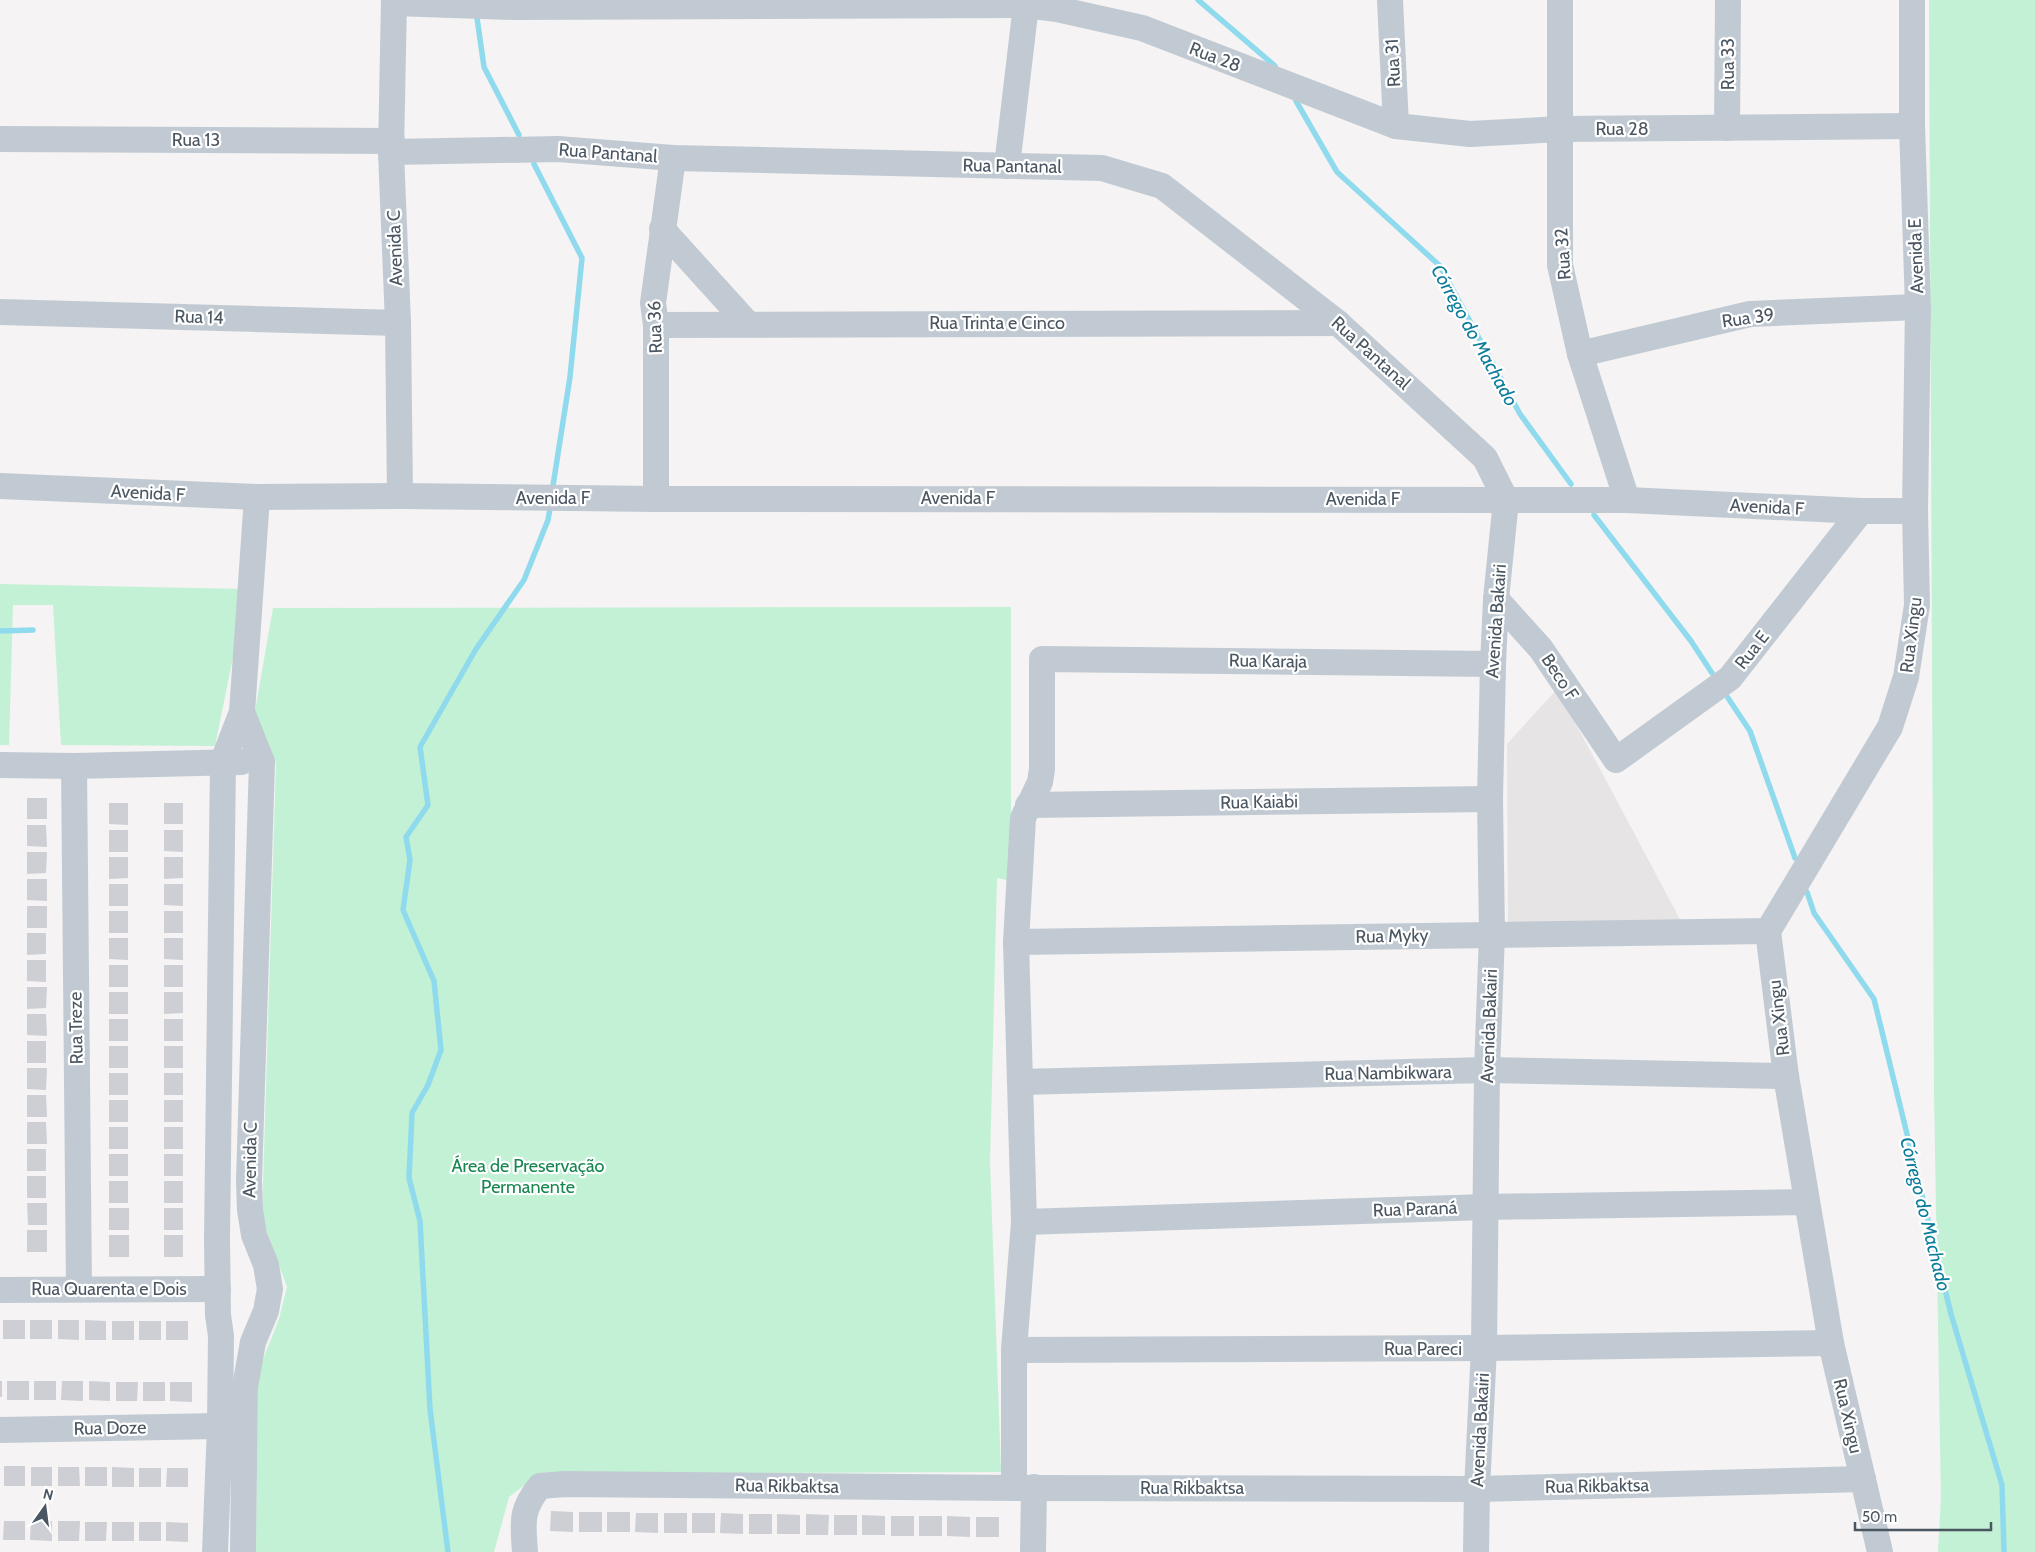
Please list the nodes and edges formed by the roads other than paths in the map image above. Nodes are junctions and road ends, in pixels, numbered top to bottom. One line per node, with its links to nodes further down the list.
1 (1390, 0): 8 (street, Rua 31)
2 (1560, 0): 11 (street, Rua 32)
3 (1728, 0): 10 (street, Rua 33)
4 (1912, 0): 9 (street, Avenida E)
5 (394, 2): 6 (street, Rua 28); 13 (street, Avenida C)
6 (933, 3): 7 (street, Rua 28)
7 (1026, 5): 8 (street, Rua 28); 15 (street)
8 (1396, 126): 11 (street, Rua 28)
9 (1912, 126): 10 (street, Rua 28); 17 (street, Avenida E)
10 (1727, 128): 11 (street, Rua 28)
11 (1561, 129): 23 (street, Rua 32)
12 (0, 139): 13 (street, Rua 13)
13 (391, 147): 14 (street, Rua Pantanal); 19 (street, Avenida C)
14 (673, 158): 15 (street, Rua Pantanal); 16 (street, Rua 36)
15 (1007, 166): 20 (street, Rua Pantanal)
16 (662, 229): 21 (street); 22 (street, Rua 36)
17 (1918, 306): 23 (street, Rua 39); 31 (street, Avenida E)
18 (0, 312): 19 (street, Rua 14)
19 (398, 323): 25 (street, Avenida C)
20 (1338, 323): 21 (street, Rua Trinta e Cinco); 28 (street, Rua Pantanal)
21 (748, 324): 22 (street, Rua Trinta e Cinco)
22 (656, 325): 27 (street, Rua 36)
23 (1580, 354): 29 (street, Rua 32)
24 (0, 486): 26 (street, Avenida F)
25 (400, 496): 26 (street, Avenida F); 27 (street, Avenida F)
26 (257, 498): 34 (street)
27 (656, 499): 28 (street, Avenida F)
28 (1506, 500): 29 (street, Avenida F); 32 (street, Avenida Bakairi)
29 (1627, 500): 30 (street, Avenida F)
30 (1862, 511): 31 (street, Avenida F); 35 (street, Rua E)
31 (1915, 511): 42 (street, Rua Xingu)
32 (1496, 599): 33 (street, Avenida Bakairi); 35 (street, Beco F)
33 (1493, 664): 40 (street, Avenida Bakairi); 41 (street, Rua Karaja)
34 (242, 712): 36 (street); 37 (street)
35 (1616, 760)
36 (223, 761): 37 (street); 39 (street); 52 (street, Avenida C)
37 (262, 762): 51 (street, Avenida C)
38 (0, 765): 39 (street)
39 (74, 766): 53 (street, Rua Treze)
40 (1490, 799): 41 (street, Rua Kaiabi); 43 (street, Avenida Bakairi)
41 (1028, 805): 44 (street)
42 (1768, 931): 43 (street, Rua Myky); 46 (street, Rua Xingu)
43 (1492, 934): 44 (street, Rua Myky); 45 (street, Avenida Bakairi)
44 (1016, 942): 47 (street)
45 (1487, 1070): 46 (street, Rua Nambikwara); 47 (street, Rua Nambikwara); 49 (street, Avenida Bakairi)
46 (1786, 1076): 48 (street, Rua Xingu)
47 (1021, 1082): 50 (street)
48 (1806, 1202): 49 (street, Rua Paraná); 57 (street, Rua Xingu)
49 (1485, 1207): 50 (street, Rua Paraná); 58 (street, Avenida Bakairi)
50 (1024, 1222): 59 (street)
51 (261, 1254): 52 (street); 56 (street, Avenida C)
52 (217, 1278): 53 (street, Rua Quarenta e Dois); 55 (street, Avenida C)
53 (79, 1289): 54 (street, Rua Quarenta e Dois)
54 (0, 1290)
55 (218, 1315): 56 (street); 60 (street, Avenida C)
56 (264, 1318): 66 (street, Avenida C)
57 (1831, 1343): 58 (street, Rua Pareci); 62 (street, Rua Xingu)
58 (1484, 1348): 59 (street, Rua Pareci); 64 (street, Avenida Bakairi)
59 (1014, 1350): 63 (street)
60 (220, 1426): 61 (street, Rua Doze); 65 (street, Avenida C)
61 (0, 1430)
62 (1863, 1479): 64 (street, Rua Rikbaktsa); 70 (street, Rua Xingu)
63 (1024, 1488): 64 (street, Rua Rikbaktsa); 67 (street, Rua Rikbaktsa); 68 (street)
64 (1477, 1489): 69 (street, Avenida Bakairi)
65 (215, 1552)
66 (243, 1552)
67 (525, 1552)
68 (1033, 1552)
69 (1476, 1552)
70 (1880, 1552)

